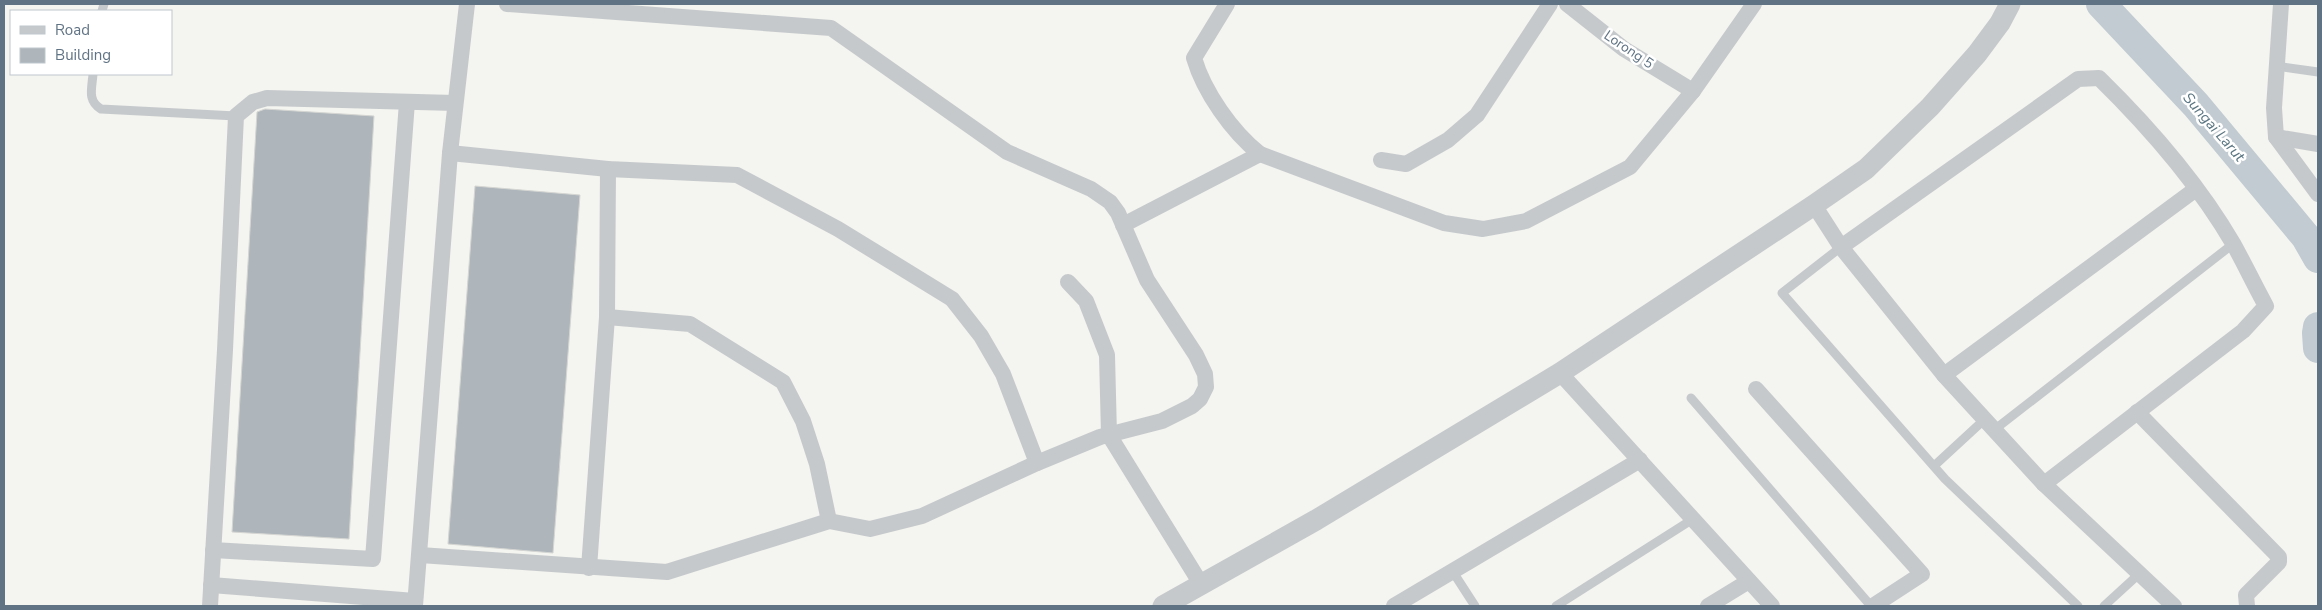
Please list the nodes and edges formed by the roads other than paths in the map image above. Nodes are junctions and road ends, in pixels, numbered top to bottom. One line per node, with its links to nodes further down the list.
1 (467, 4): 14 (street)
2 (507, 4): 25 (street)
3 (1227, 4): 19 (street)
4 (1550, 4): 20 (street)
5 (1567, 4): 12 (street, Lorong 5)
6 (1754, 4): 12 (street)
7 (2010, 4): 24 (street)
8 (2281, 4): 9 (street)
9 (2276, 66): 10 (lane); 16 (street)
10 (2318, 72)
11 (94, 75): 15 (lane)
12 (1693, 91): 19 (street)
13 (407, 102): 14 (street); 15 (street); 43 (street)
14 (455, 103): 18 (street)
15 (236, 116): 43 (street)
16 (2276, 137): 17 (street); 23 (street)
17 (2318, 144)
18 (450, 153): 21 (street); 44 (street)
19 (1260, 154): 25 (street)
20 (1381, 160)
21 (608, 169): 29 (street); 38 (street)
22 (2196, 189): 26 (street); 27 (street); 31 (street)
23 (2318, 194)
24 (1814, 206): 27 (street); 30 (street)
25 (1123, 225): 36 (street)
26 (2233, 244): 34 (street); 35 (lane)
27 (1841, 247): 31 (street); 39 (lane)
28 (1068, 282): 36 (street)
29 (607, 318): 42 (street); 45 (street)
30 (1560, 373): 37 (street); 49 (street)
31 (1944, 375): 35 (street)
32 (1756, 389): 60 (street)
33 (1691, 398): 60 (lane)
34 (2138, 412): 40 (street); 64 (street)
35 (1990, 424): 39 (lane); 40 (street)
36 (1109, 435): 38 (street); 49 (street)
37 (1640, 460): 41 (street); 46 (street)
38 (1037, 463): 42 (street)
39 (1934, 466): 61 (lane)
40 (2044, 484): 47 (street)
41 (1693, 519): 48 (street); 57 (lane)
42 (830, 521): 45 (street)
43 (213, 550): 50 (street)
44 (420, 555): 45 (street); 52 (street)
45 (590, 568)
46 (1453, 572): 55 (street); 56 (lane)
47 (2140, 574): 62 (lane); 63 (street)
48 (1749, 581): 58 (street); 59 (street)
49 (1201, 584): 54 (street)
50 (211, 585): 51 (street); 53 (street)
51 (377, 603): 52 (street)
52 (415, 604)
53 (210, 606)
54 (1163, 606)
55 (1394, 606)
56 (1475, 606)
57 (1556, 606)
58 (1708, 606)
59 (1772, 606)
60 (1872, 606)
61 (2078, 606)
62 (2104, 606)
63 (2174, 606)
64 (2247, 606)

